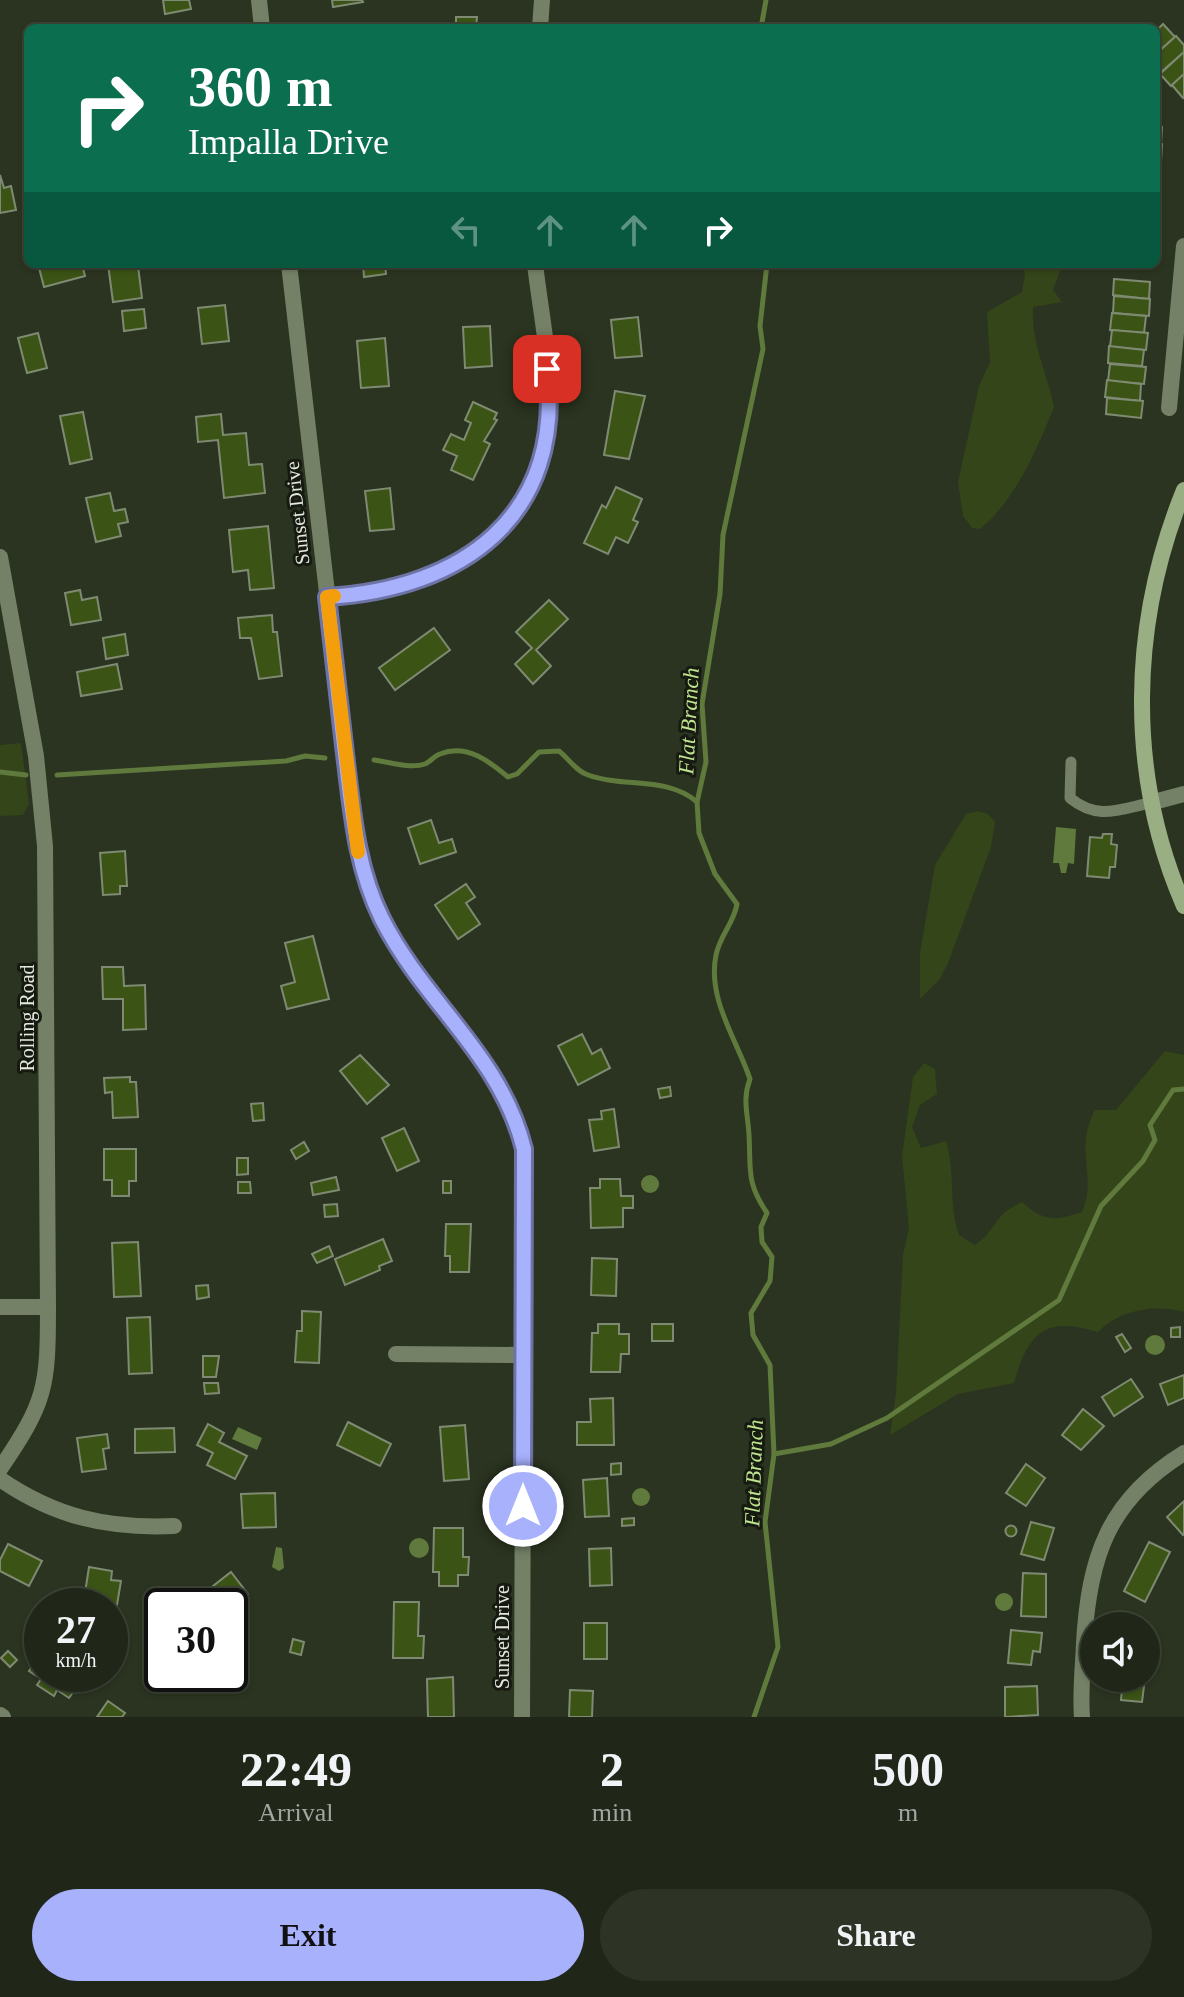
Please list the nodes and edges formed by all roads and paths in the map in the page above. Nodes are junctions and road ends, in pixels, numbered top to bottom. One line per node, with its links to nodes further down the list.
1 (259, 0): 3 (street)
2 (542, 0): 4 (street)
3 (262, 24)
4 (540, 24)
5 (1184, 246): 8 (street)
6 (289, 268): 11 (street, Sunset Drive)
7 (535, 268): 11 (street)
8 (1169, 408)
9 (1184, 490): 14 (street)
10 (0, 557): 17 (street, Rolling Road)
11 (327, 597): 19 (street, Sunset Drive)
12 (1071, 762): 14 (lane)
13 (1184, 794): 14 (street)
14 (1150, 803): 15 (street)
15 (1184, 906)
16 (0, 1307): 17 (street)
17 (48, 1307): 21 (street, Rolling Road)
18 (396, 1354): 19 (street)
19 (524, 1355): 24 (street, Sunset Drive)
20 (1184, 1453): 25 (street)
21 (0, 1469)
22 (0, 1479): 23 (street)
23 (174, 1526)
24 (522, 1717)
25 (1082, 1717)

